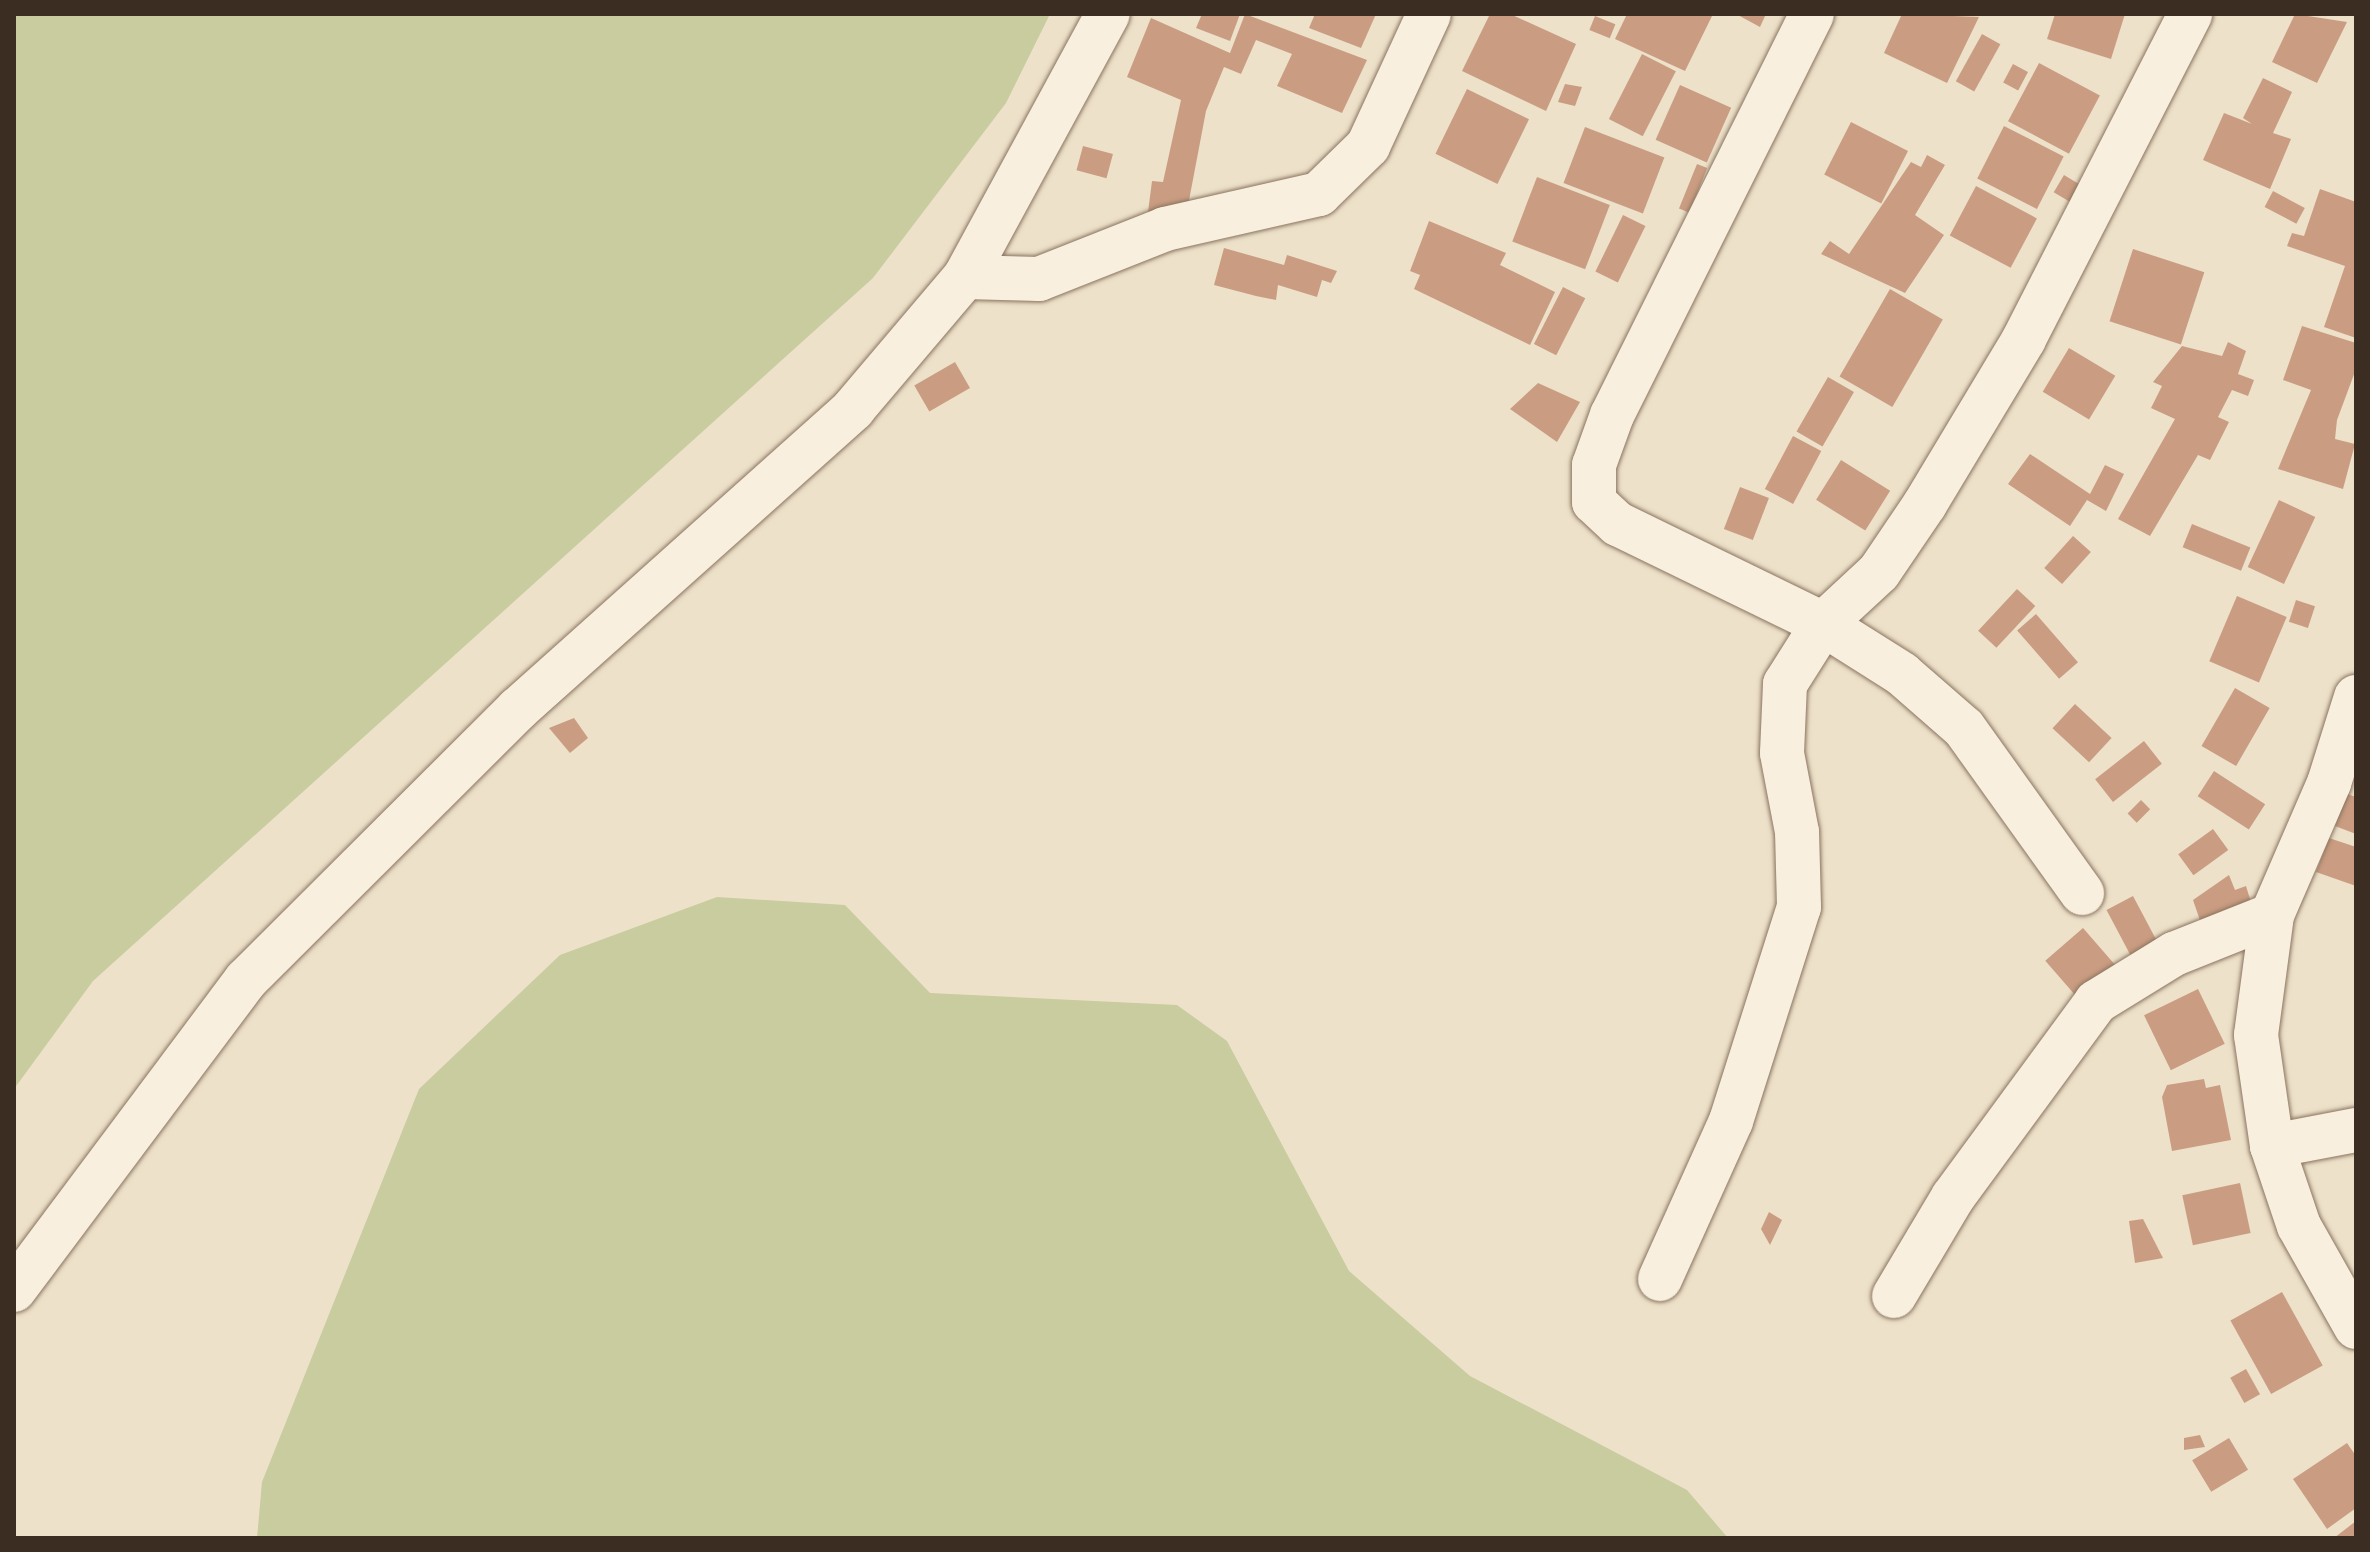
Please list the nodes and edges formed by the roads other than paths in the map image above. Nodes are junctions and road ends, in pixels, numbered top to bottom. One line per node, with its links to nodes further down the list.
1 (1108, 14): 5 (street)
2 (1429, 14): 5 (street)
3 (1812, 14): 6 (street)
4 (2190, 14): 6 (street)
5 (965, 277): 13 (street)
6 (1823, 624): 8 (street); 12 (street)
7 (2356, 697): 9 (street)
8 (2082, 893)
9 (2272, 915): 11 (street); 14 (street)
10 (2356, 1130): 11 (street)
11 (2272, 1146): 15 (street)
12 (1660, 1279)
13 (14, 1290)
14 (1894, 1296)
15 (2356, 1327)

